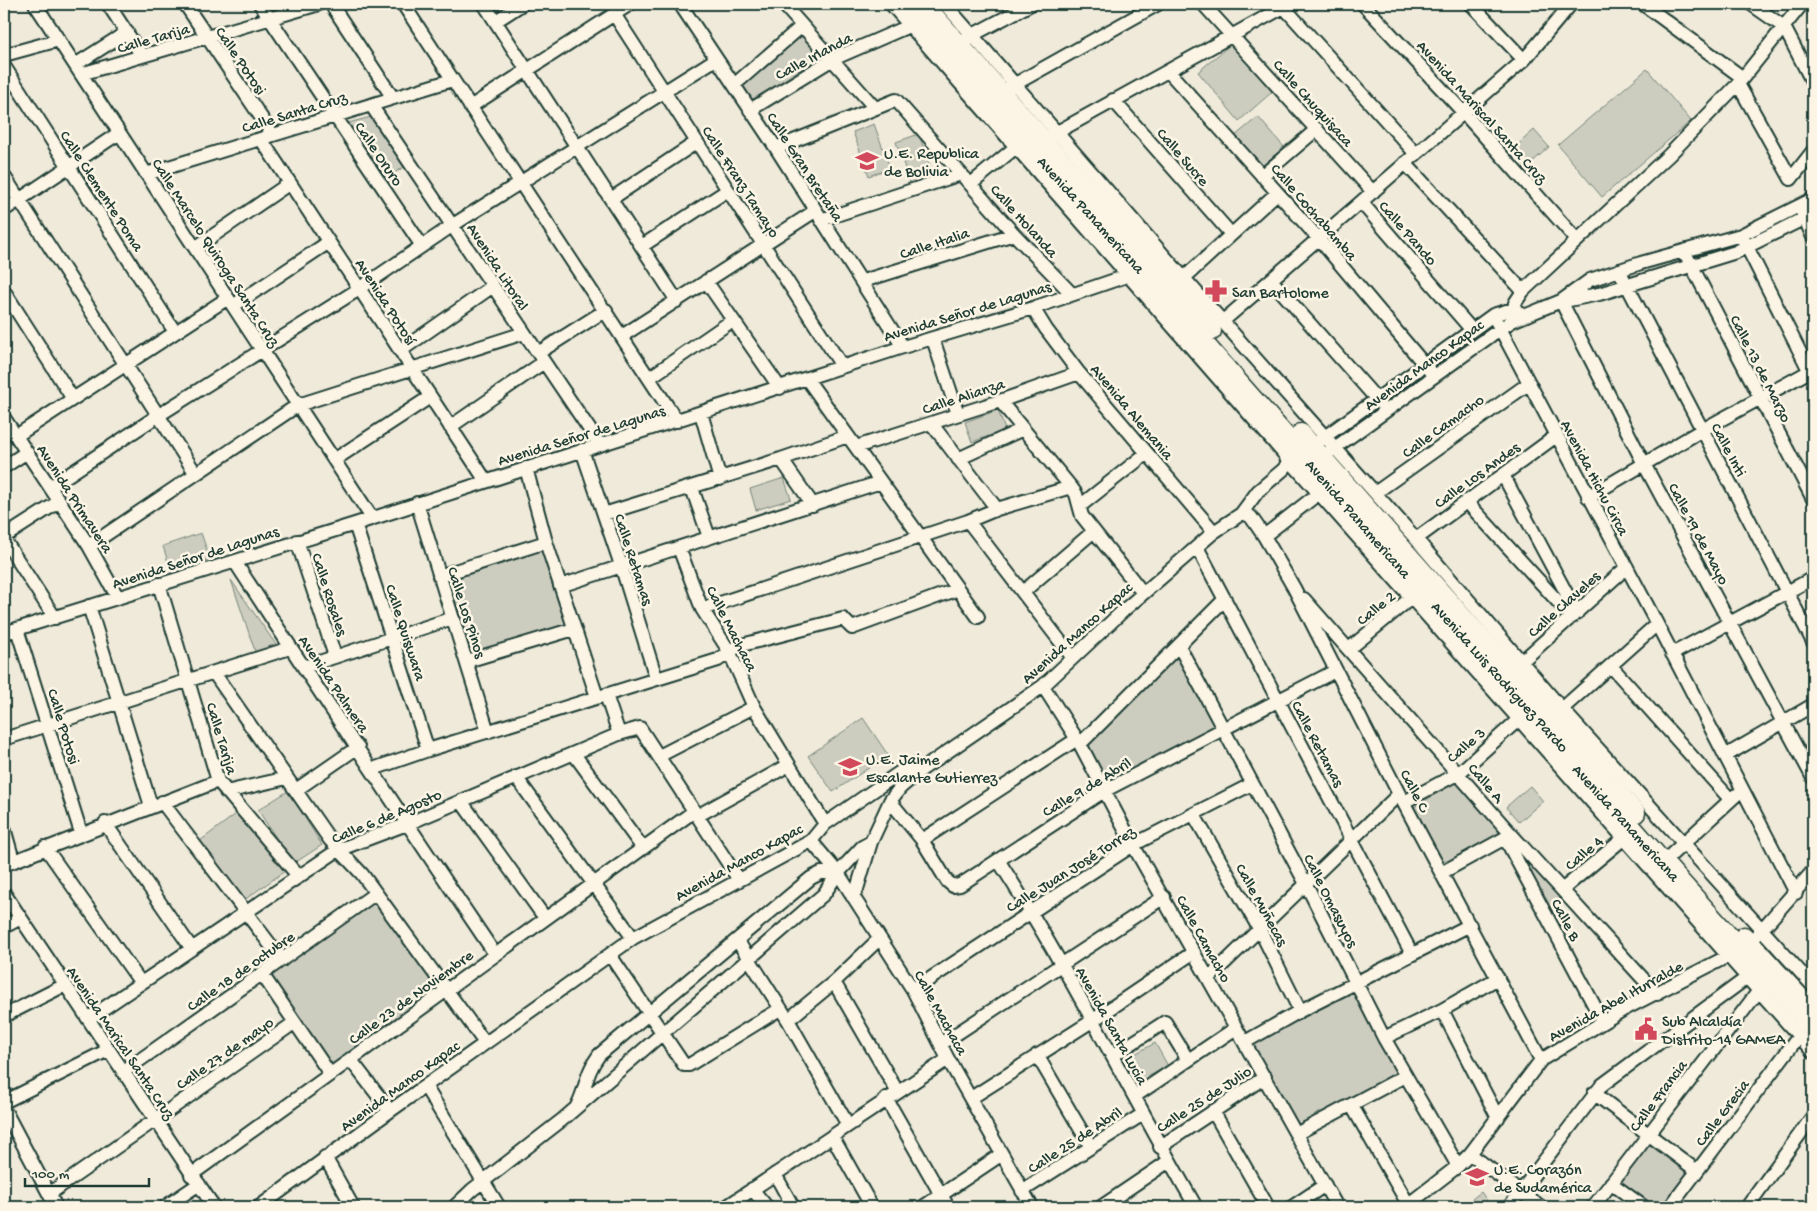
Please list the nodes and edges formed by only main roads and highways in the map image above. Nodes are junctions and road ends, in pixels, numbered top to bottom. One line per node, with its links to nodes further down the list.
1 (907, 4): 2 (highway, Avenida Panamericana)
2 (919, 17): 3 (highway, Avenida Panamericana); 3 (highway, Avenida Panamericana)
3 (1148, 268): 4 (highway, Avenida Panamericana)
4 (1313, 452): 5 (highway, Avenida Panamericana); 5 (highway, Avenida Panamericana)
5 (1745, 944): 6 (highway, Avenida Panamericana)
6 (1766, 975): 7 (highway, Avenida Panamericana); 8 (highway, Avenida Panamericana)
7 (1813, 1011)
8 (1806, 1033)

